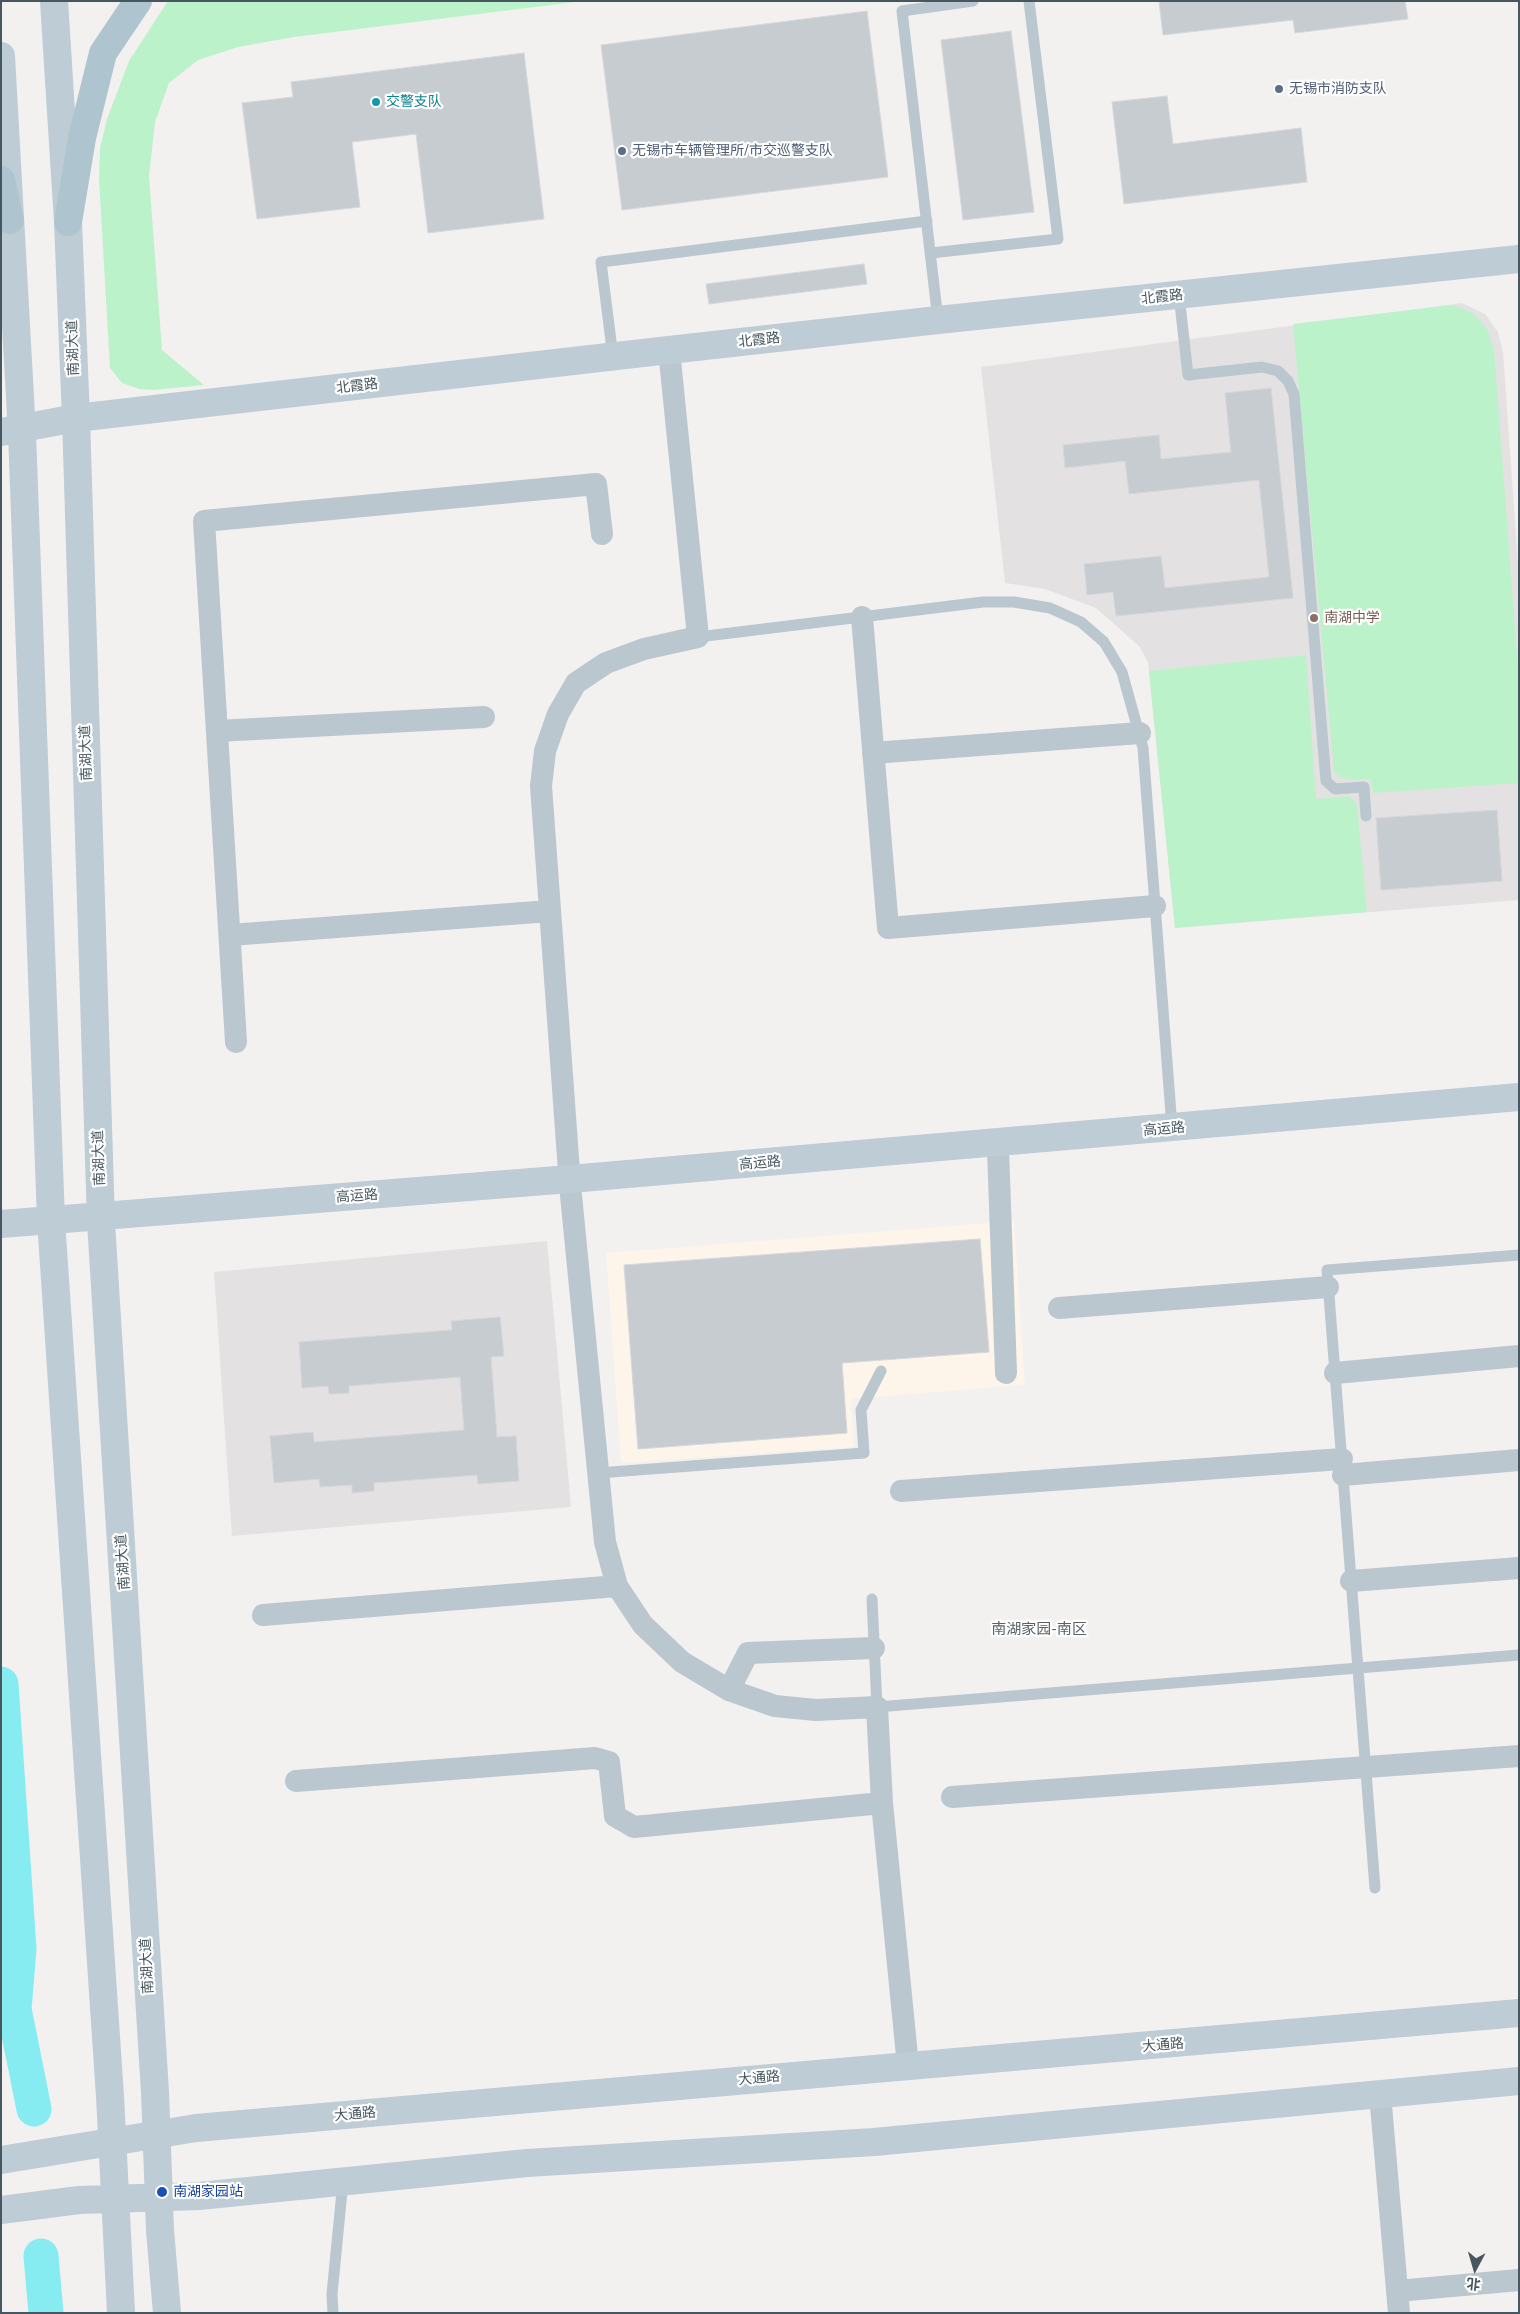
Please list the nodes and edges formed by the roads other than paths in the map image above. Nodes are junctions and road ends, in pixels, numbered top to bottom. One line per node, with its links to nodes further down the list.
1 (54, 1): 8 (main road, 南湖大道)
2 (138, 1): 8 (main road)
3 (973, 1): 9 (lane)
4 (1029, 1): 10 (lane)
5 (1, 56): 7 (main road)
6 (1, 180): 7 (main road)
7 (10, 220): 18 (main road)
8 (68, 222): 17 (main road, 南湖大道)
9 (927, 222): 10 (lane); 16 (lane)
10 (931, 253): 14 (lane)
11 (1519, 259): 13 (main road, 北霞路)
12 (1519, 268): 13 (main road, 北霞路)
13 (1179, 299): 14 (main road, 北霞路); 15 (main road, 北霞路); 26 (lane)
14 (938, 320): 15 (main road, 北霞路)
15 (669, 355): 16 (main road, 北霞路); 17 (main road, 北霞路); 21 (street)
16 (612, 357): 17 (main road, 北霞路)
17 (76, 422): 18 (main road, 北霞路); 36 (main road, 南湖大道)
18 (12, 433): 37 (main road)
19 (602, 534): 23 (street)
20 (862, 617): 21 (lane); 24 (lane); 25 (street)
21 (698, 637): 28 (street)
22 (484, 717): 23 (street)
23 (217, 731): 29 (street)
24 (1140, 733): 25 (street); 27 (lane)
25 (874, 753): 27 (street)
26 (1366, 816)
27 (1156, 906): 33 (lane)
28 (550, 911): 29 (street); 35 (street)
29 (230, 935): 30 (street)
30 (236, 1042)
31 (1519, 1097): 33 (main road, 高运路)
32 (1519, 1107): 33 (main road, 高运路)
33 (1172, 1132): 34 (main road, 高运路); 35 (main road, 高运路)
34 (998, 1149): 35 (main road, 高运路); 45 (street)
35 (570, 1182): 36 (main road, 高运路); 49 (street)
36 (101, 1219): 37 (main road, 高运路); 71 (main road, 南湖大道)
37 (51, 1223): 38 (main road, 高运路); 39 (main road, 高运路); 72 (main road)
38 (1, 1224)
39 (1, 1231)
40 (1519, 1255): 41 (lane)
41 (1328, 1287): 42 (street); 46 (lane)
42 (1059, 1308)
43 (1519, 1356): 46 (street)
44 (881, 1371): 49 (lane)
45 (1006, 1373)
46 (1335, 1373): 48 (lane)
47 (1519, 1460): 48 (street)
48 (1342, 1467): 50 (street); 52 (lane)
49 (598, 1473): 53 (street)
50 (901, 1491)
51 (1519, 1568): 52 (street)
52 (1351, 1581): 58 (lane)
53 (617, 1586): 55 (street); 59 (street)
54 (872, 1599): 56 (lane)
55 (263, 1615)
56 (874, 1648): 59 (street); 60 (lane)
57 (1519, 1655): 58 (lane)
58 (1358, 1668): 60 (lane); 62 (lane)
59 (729, 1690): 60 (street)
60 (877, 1707): 65 (street)
61 (1519, 1756): 62 (street)
62 (1366, 1767): 64 (street); 66 (lane)
63 (296, 1782): 65 (street)
64 (952, 1797)
65 (882, 1803): 68 (street)
66 (1375, 1888)
67 (1519, 2013): 68 (main road, 大通路)
68 (908, 2066): 71 (main road, 大通路)
69 (1519, 2081): 70 (main road)
70 (1380, 2094): 74 (main road); 79 (street)
71 (156, 2135): 72 (main road, 大通路); 75 (main road, 南湖大道)
72 (112, 2142): 73 (main road, 大通路); 76 (main road)
73 (1, 2160)
74 (342, 2181): 75 (main road); 82 (lane)
75 (159, 2197): 76 (main road); 81 (main road, 南湖大道)
76 (115, 2199): 77 (main road); 80 (main road)
77 (1, 2210)
78 (1519, 2280): 79 (street)
79 (1397, 2291): 83 (street)
80 (121, 2313)
81 (167, 2313)
82 (333, 2313)
83 (1399, 2313)

